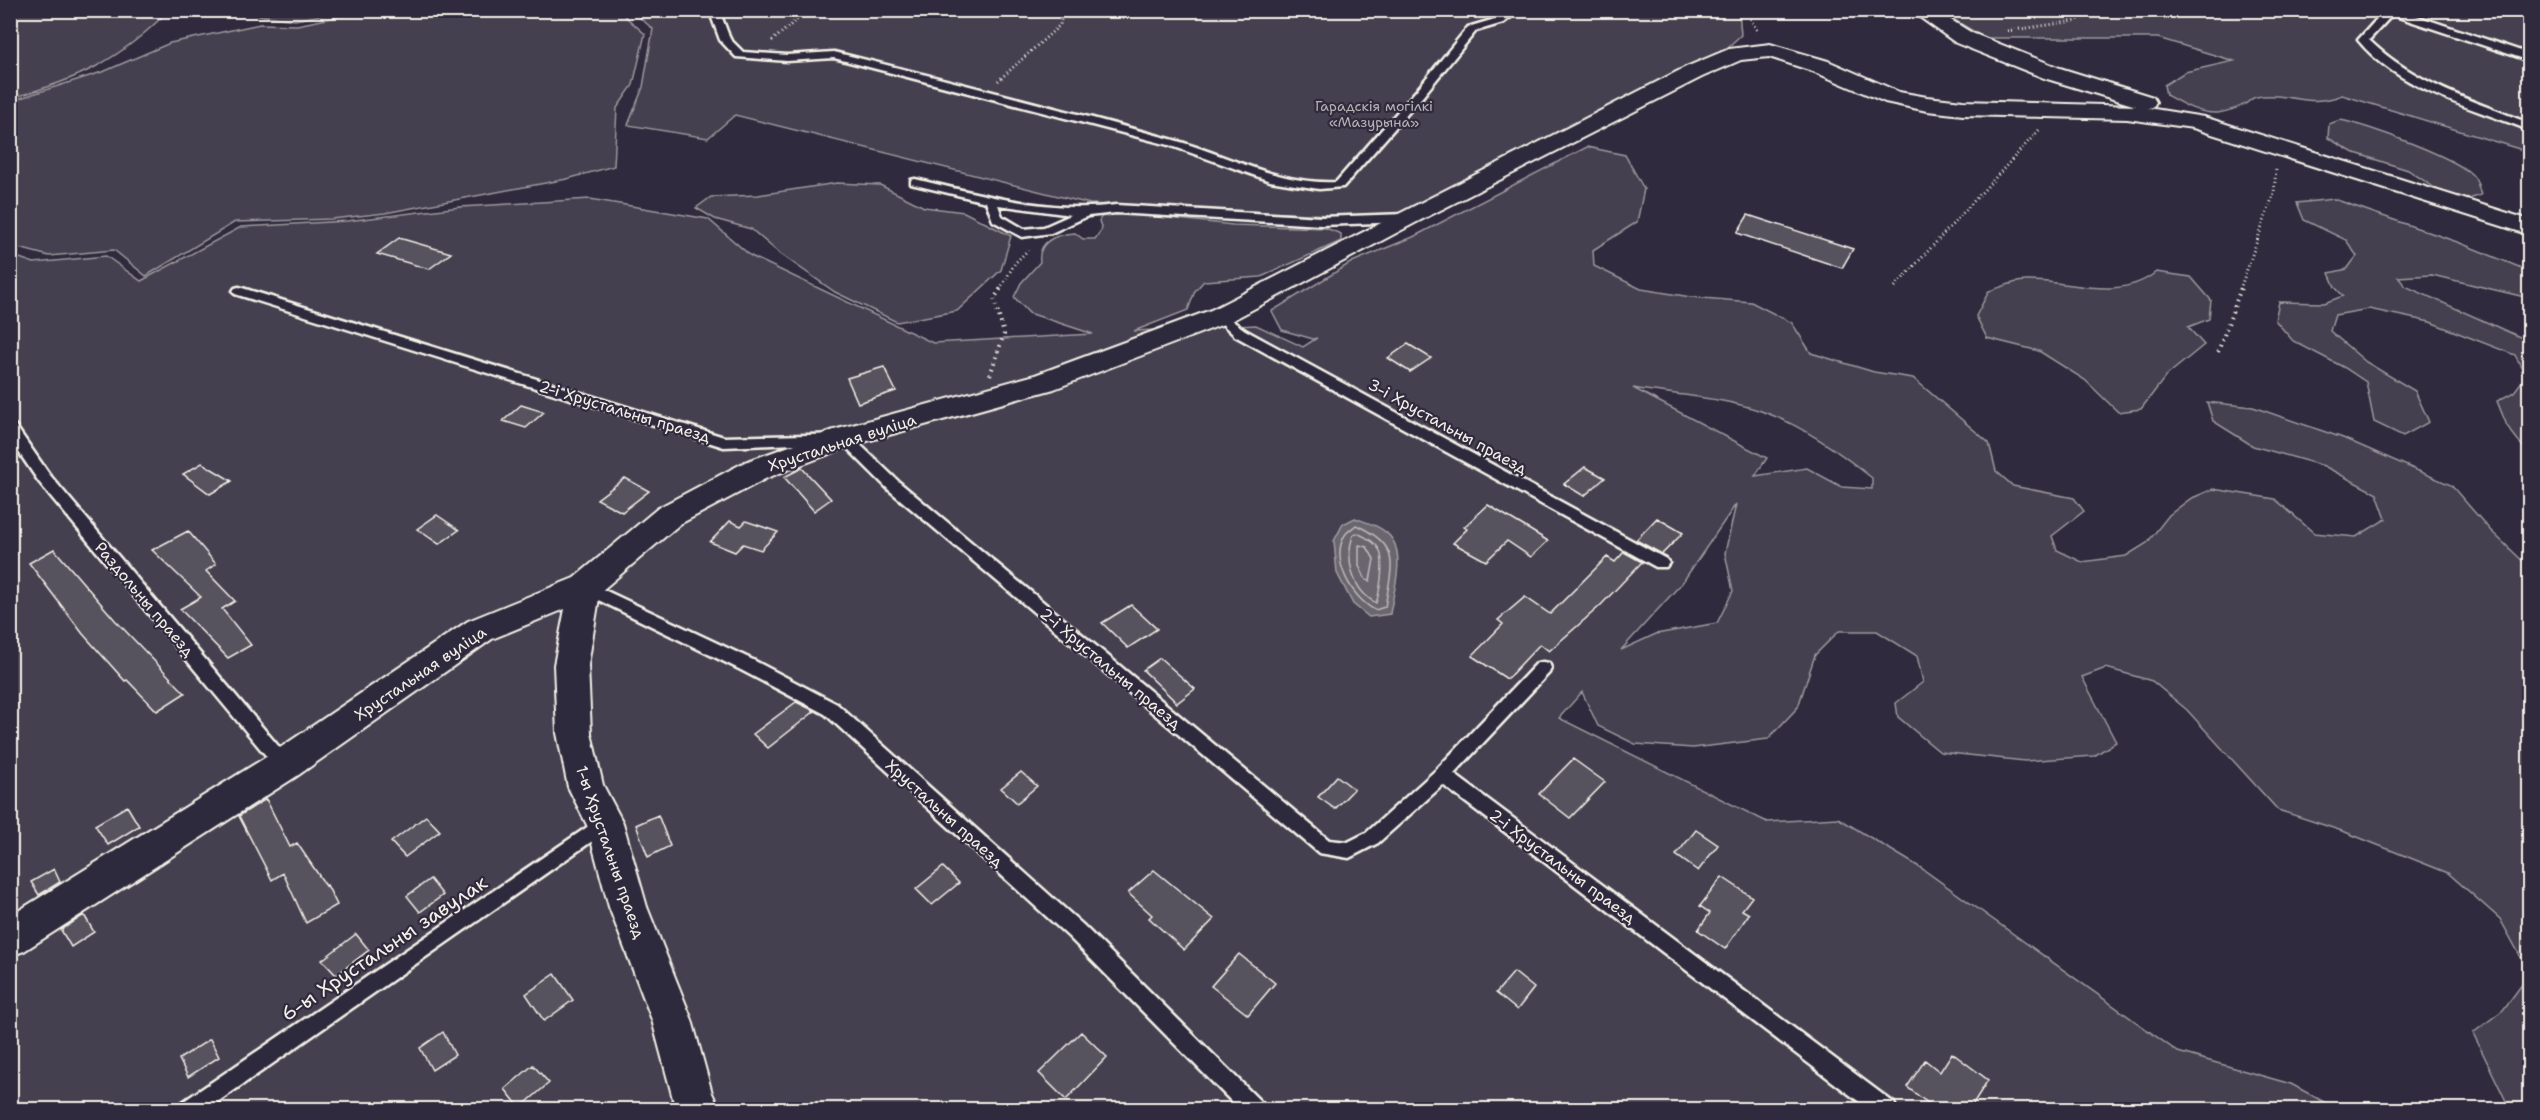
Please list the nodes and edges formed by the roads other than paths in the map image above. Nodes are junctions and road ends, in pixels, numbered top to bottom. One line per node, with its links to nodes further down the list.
1 (714, 10): 2 (lane)
2 (1515, 10)
3 (1920, 10): 6 (street)
4 (2391, 11): 5 (lane); 7 (lane)
5 (2529, 57)
6 (2196, 122): 11 (street, Хрустальная вуліца); 12 (street)
7 (2529, 131)
8 (915, 182): 9 (lane)
9 (991, 200): 10 (lane); 10 (lane)
10 (1085, 213): 11 (lane)
11 (1406, 218): 14 (street, Хрустальная вуліца)
12 (2529, 228)
13 (239, 291): 16 (lane, 2-і Хрустальны праезд)
14 (1220, 316): 16 (street, Хрустальная вуліца); 17 (lane, 3-і Хрустальны праезд)
15 (10, 428): 20 (lane, Раздольны праезд)
16 (844, 437): 18 (street, Хрустальная вуліца); 21 (lane, 2-і Хрустальны праезд)
17 (1661, 564)
18 (585, 587): 20 (street, Хрустальная вуліца); 22 (street, 1-ы Хрустальны праезд); 26 (lane, Хрустальны праезд)
19 (1544, 668): 21 (lane)
20 (284, 765): 23 (street, Хрустальная вуліца)
21 (1442, 775): 27 (lane, 2-і Хрустальны праезд)
22 (605, 823): 24 (street, 1-ы Хрустальны праезд); 25 (lane, 6-ы Хрустальны завулак)
23 (10, 938)
24 (693, 1107)
25 (188, 1110)
26 (1255, 1110)
27 (1887, 1110)

